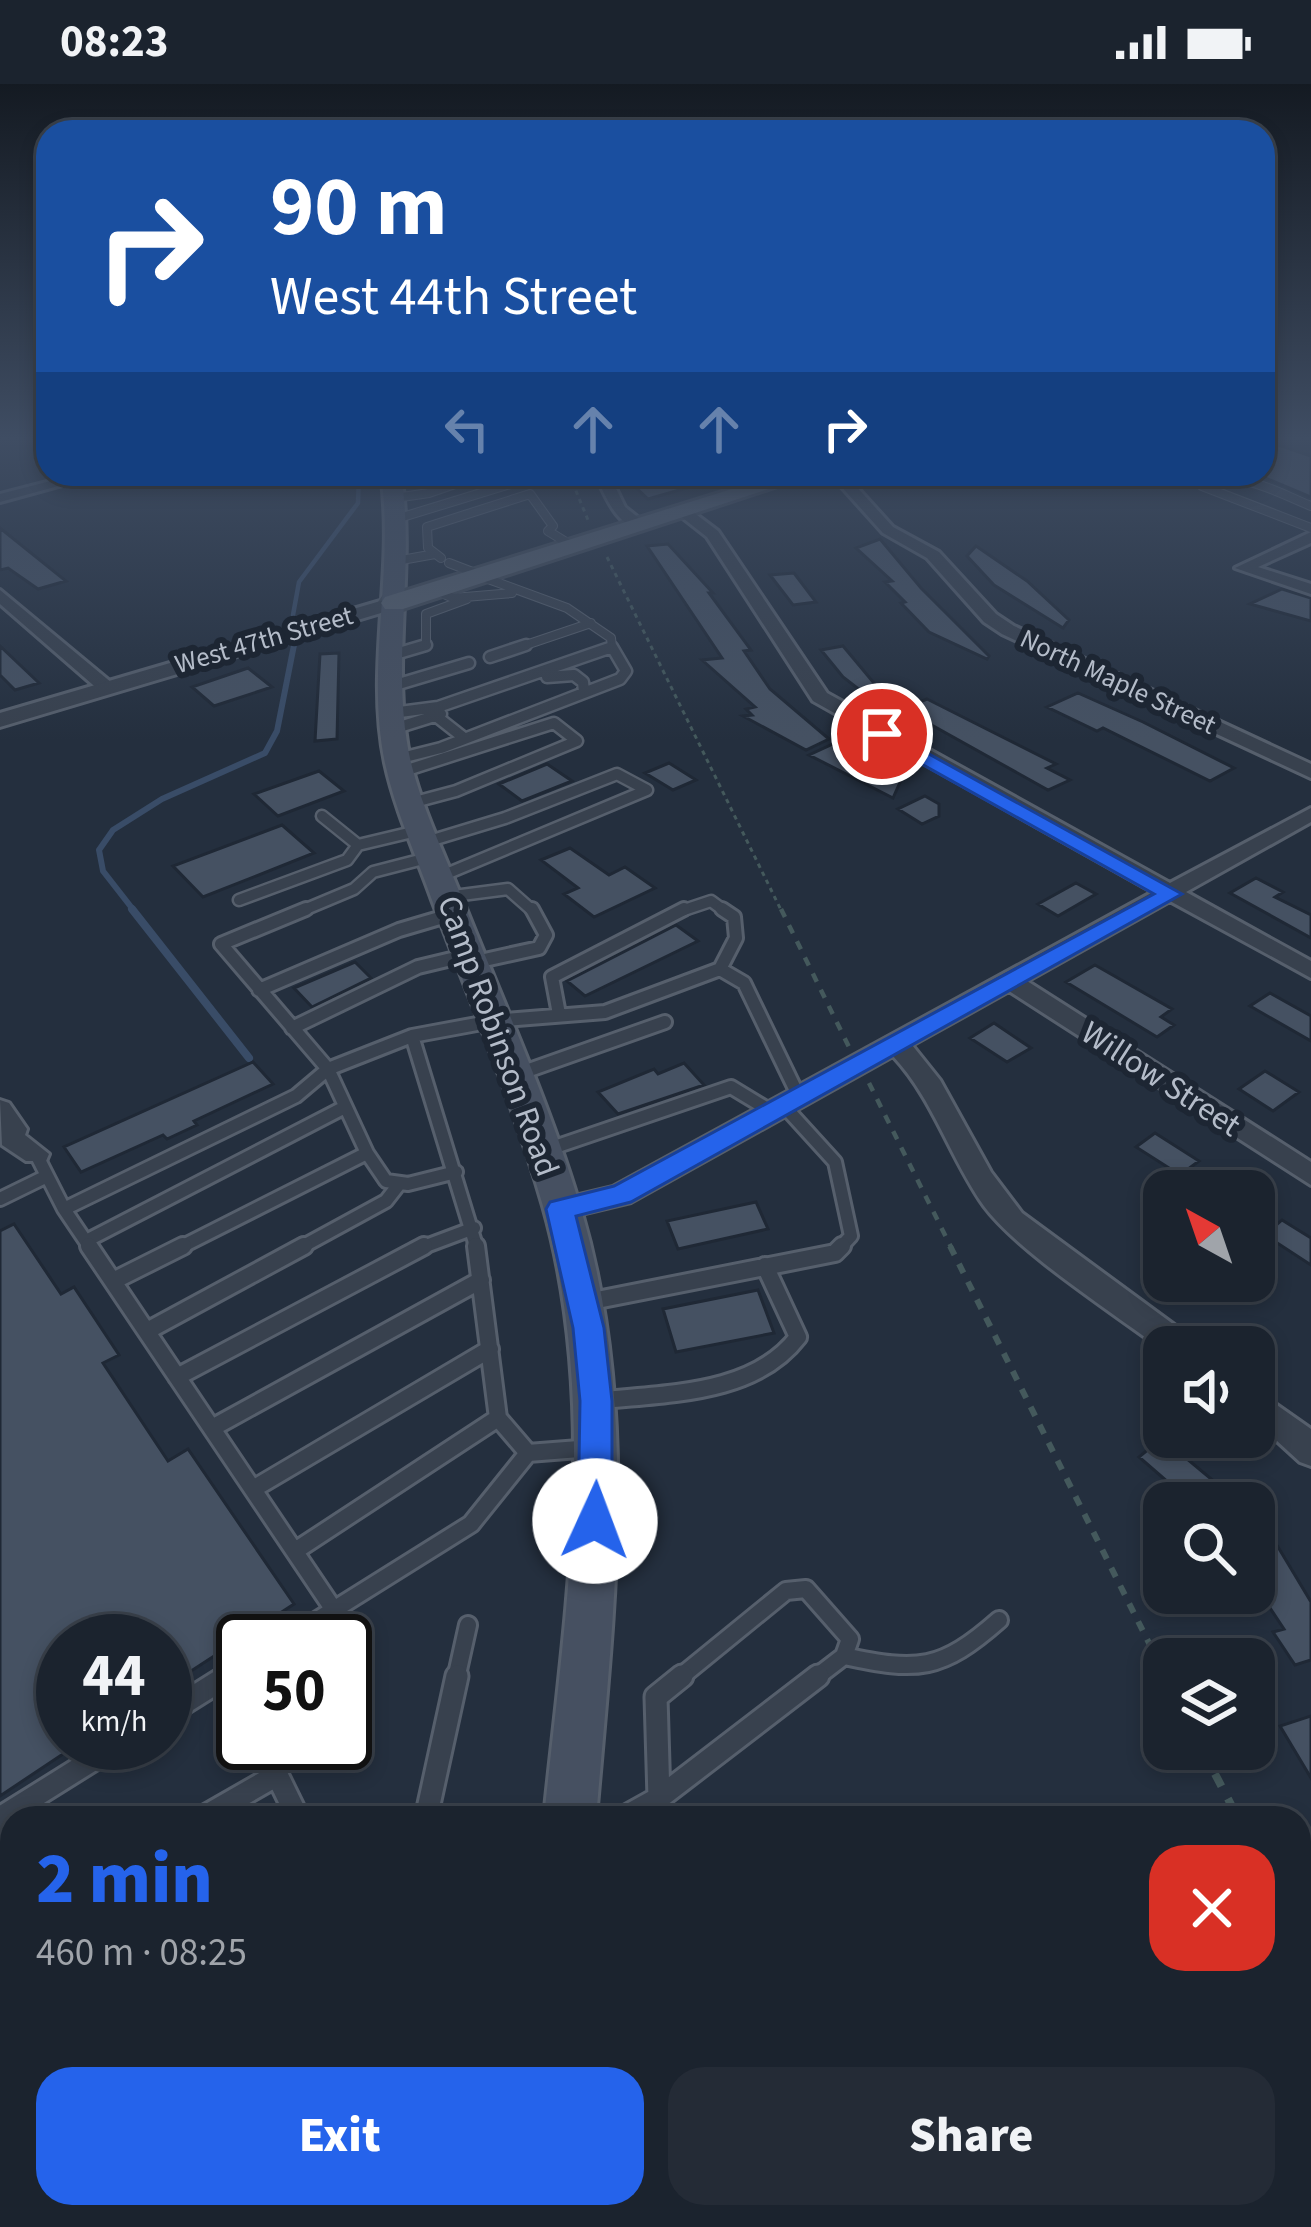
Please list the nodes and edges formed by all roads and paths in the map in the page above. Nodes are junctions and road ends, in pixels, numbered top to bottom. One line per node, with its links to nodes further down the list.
1 (398, 540): 15 (main road, Camp Robinson Road)
2 (423, 540): 10 (lane)
3 (423, 540): 10 (lane)
4 (563, 540): 9 (lane)
5 (596, 540): 9 (main road, West 47th Street)
6 (718, 540): 30 (street)
7 (906, 540): 25 (street, North Maple Street)
8 (1296, 540): 12 (street)
9 (574, 547): 11 (main road, West 47th Street)
10 (442, 558): 11 (lane)
11 (477, 584): 13 (lane); 13 (lane); 15 (main road, West 47th Street); 26 (lane)
12 (1311, 589)
13 (516, 592): 16 (lane)
14 (0, 595): 20 (street)
15 (394, 603): 20 (street, West 47th Street); 26 (main road, Camp Robinson Road)
16 (591, 623): 17 (lane); 18 (lane)
17 (612, 646): 21 (lane); 26 (lane)
18 (490, 657)
19 (469, 662): 26 (lane)
20 (106, 687): 23 (street, West 47th Street)
21 (584, 692): 22 (lane); 24 (lane)
22 (436, 716): 24 (lane); 26 (lane)
23 (0, 720)
24 (464, 739): 26 (lane)
25 (1311, 772)
26 (415, 795): 26 (lane); 26 (lane); 29 (lane); 32 (main road, Camp Robinson Road); 32 (lane); 36 (lane); 36 (lane)
27 (1311, 814): 30 (street)
28 (322, 816): 29 (lane)
29 (358, 845): 31 (lane)
30 (1171, 894): 34 (street); 35 (street)
31 (239, 900)
32 (469, 959): 38 (main road, Camp Robinson Road); 40 (lane)
33 (720, 969): 37 (lane); 37 (lane); 45 (lane)
34 (1311, 971)
35 (1011, 982): 42 (street); 53 (street, Willow Street)
36 (259, 990): 40 (lane)
37 (560, 1014): 38 (lane)
38 (493, 1021): 41 (lane); 44 (main road, Camp Robinson Road)
39 (665, 1022): 44 (lane)
40 (292, 1028): 43 (lane)
41 (412, 1036): 43 (lane); 52 (lane)
42 (898, 1046): 45 (street); 64 (street)
43 (328, 1070): 46 (lane); 56 (lane)
44 (513, 1075): 49 (main road, Camp Robinson Road)
45 (786, 1106): 49 (lane); 57 (street); 60 (lane)
46 (345, 1107): 50 (lane); 59 (lane)
47 (0, 1109): 48 (street)
48 (6, 1144): 51 (street)
49 (542, 1151): 57 (main road, Camp Robinson Road)
50 (367, 1153): 54 (lane); 62 (lane)
51 (41, 1165): 55 (lane); 56 (lane)
52 (456, 1172): 54 (lane); 58 (lane)
53 (1311, 1175)
54 (400, 1183): 65 (lane)
55 (0, 1198)
56 (64, 1209): 59 (lane)
57 (560, 1209): 63 (main road, Camp Robinson Road)
58 (474, 1228): 61 (lane); 67 (lane)
59 (86, 1241): 62 (lane)
60 (765, 1266): 63 (lane); 68 (lane)
61 (481, 1280): 66 (lane); 71 (lane)
62 (113, 1282): 65 (lane)
63 (584, 1303): 68 (main road, Camp Robinson Road)
64 (1153, 1326)
65 (147, 1331): 67 (lane)
66 (490, 1349): 69 (lane); 75 (lane)
67 (177, 1377): 71 (lane)
68 (596, 1401): 72 (main road, Camp Robinson Road)
69 (498, 1418): 74 (lane); 76 (lane)
70 (1275, 1418): 73 (street)
71 (212, 1428): 75 (lane)
72 (597, 1448): 74 (lane); 89 (main road, Camp Robinson Road)
73 (1311, 1452)
74 (528, 1453): 77 (lane)
75 (253, 1489): 76 (lane)
76 (295, 1551): 77 (lane)
77 (334, 1610): 78 (lane)
78 (328, 1614)
79 (999, 1620): 81 (lane)
80 (469, 1625): 88 (lane)
81 (844, 1656): 84 (lane); 84 (lane)
82 (77, 1770): 85 (lane)
83 (1213, 1770): 91 (path)
84 (659, 1798): 90 (lane)
85 (19, 1806)
86 (223, 1806): 87 (lane)
87 (292, 1806)
88 (429, 1806)
89 (571, 1806)
90 (644, 1806)
91 (1232, 1806)

